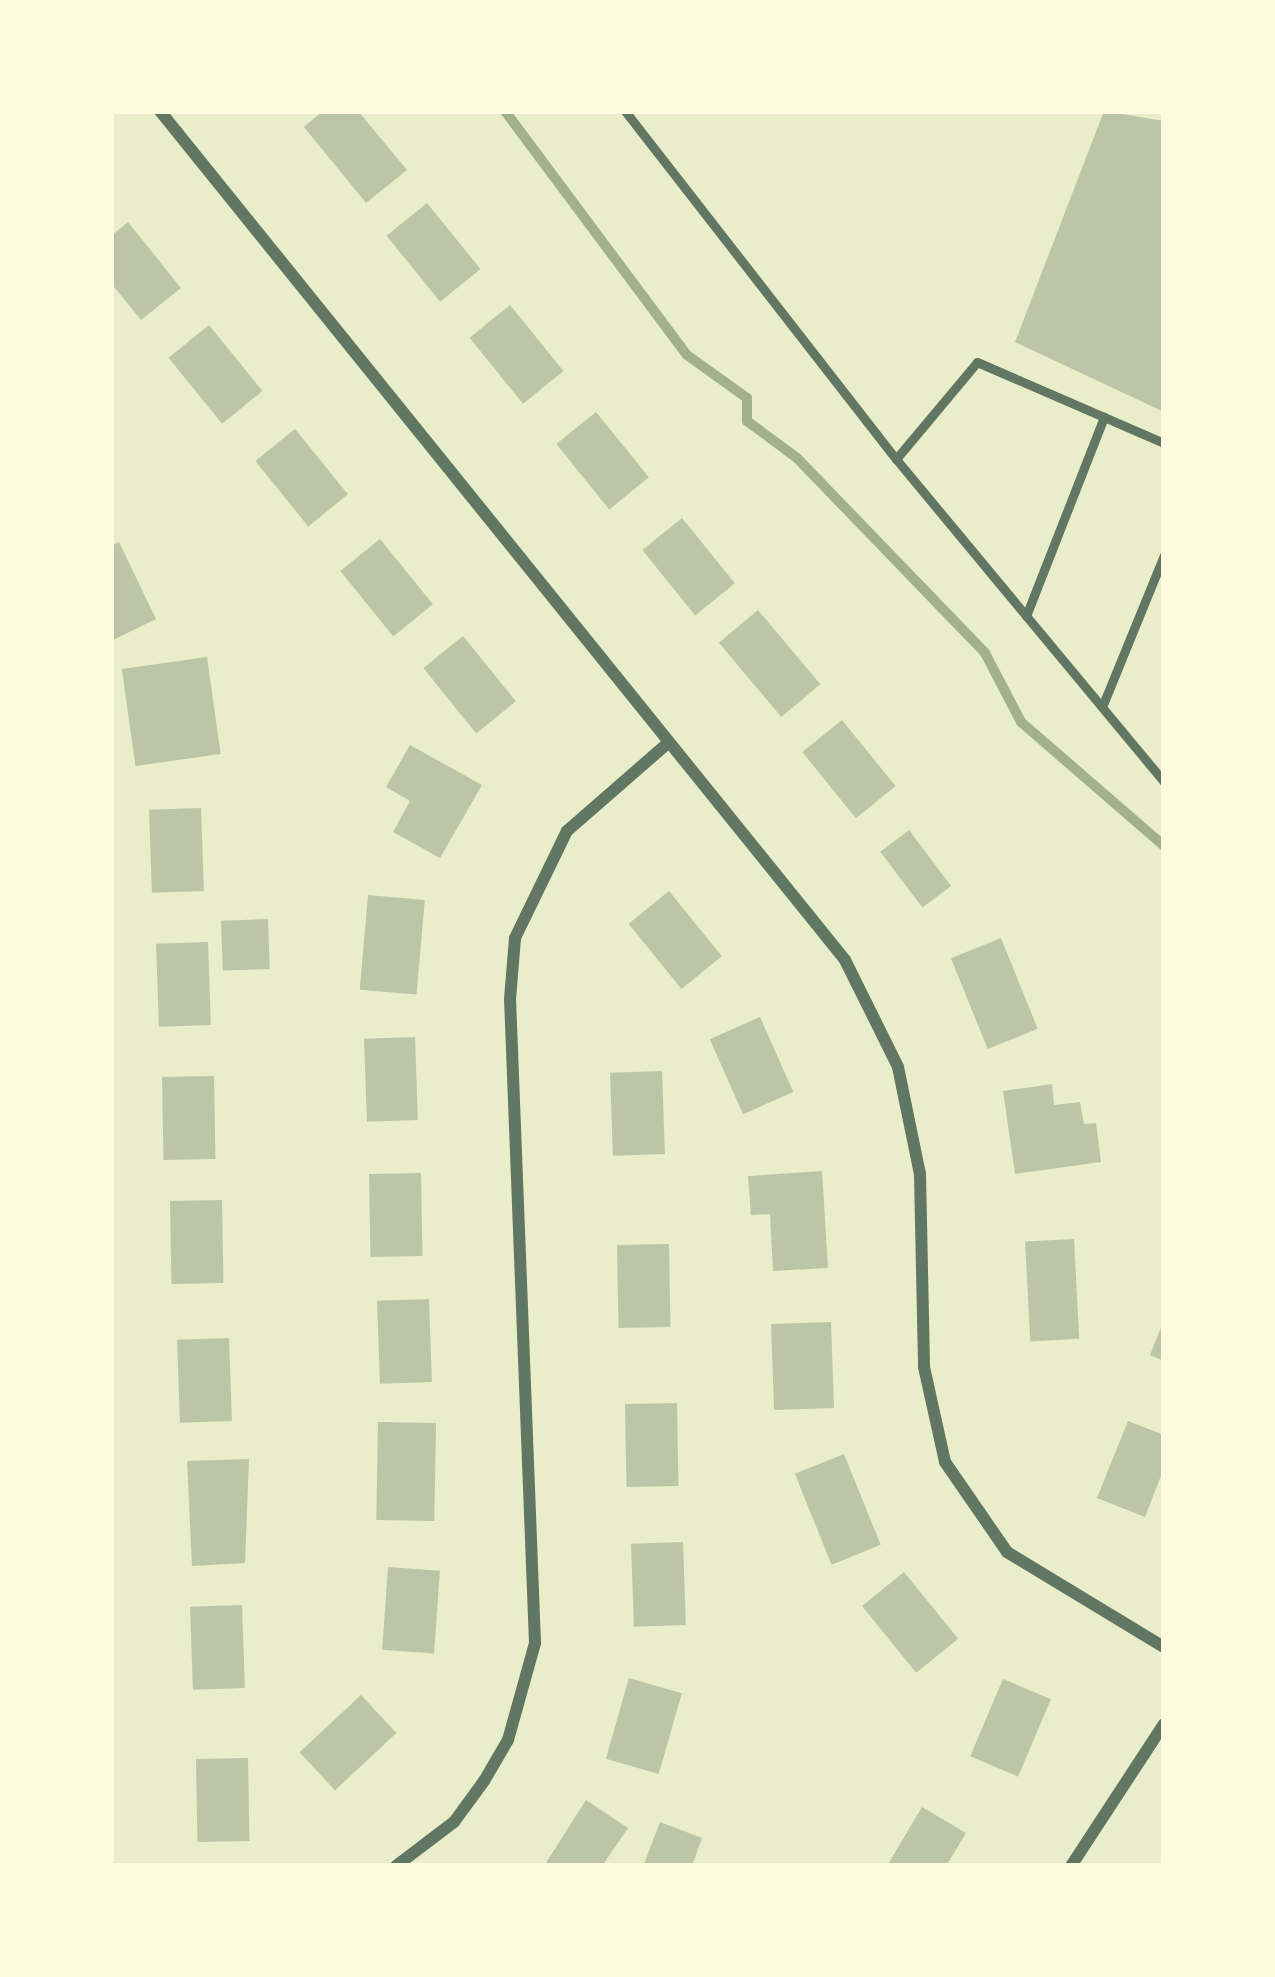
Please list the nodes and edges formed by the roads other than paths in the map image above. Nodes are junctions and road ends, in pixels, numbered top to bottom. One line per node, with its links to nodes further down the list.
1 (160, 111): 9 (street)
2 (625, 111): 5 (lane)
3 (1104, 417): 4 (lane); 5 (lane); 7 (lane)
4 (1164, 443)
5 (896, 459): 7 (lane)
6 (1164, 555): 8 (lane)
7 (1026, 616): 8 (lane)
8 (1102, 707): 10 (lane)
9 (668, 743): 11 (street); 13 (street)
10 (1164, 782)
11 (1164, 1647)
12 (1164, 1724): 14 (street)
13 (396, 1866)
14 (1071, 1866)

